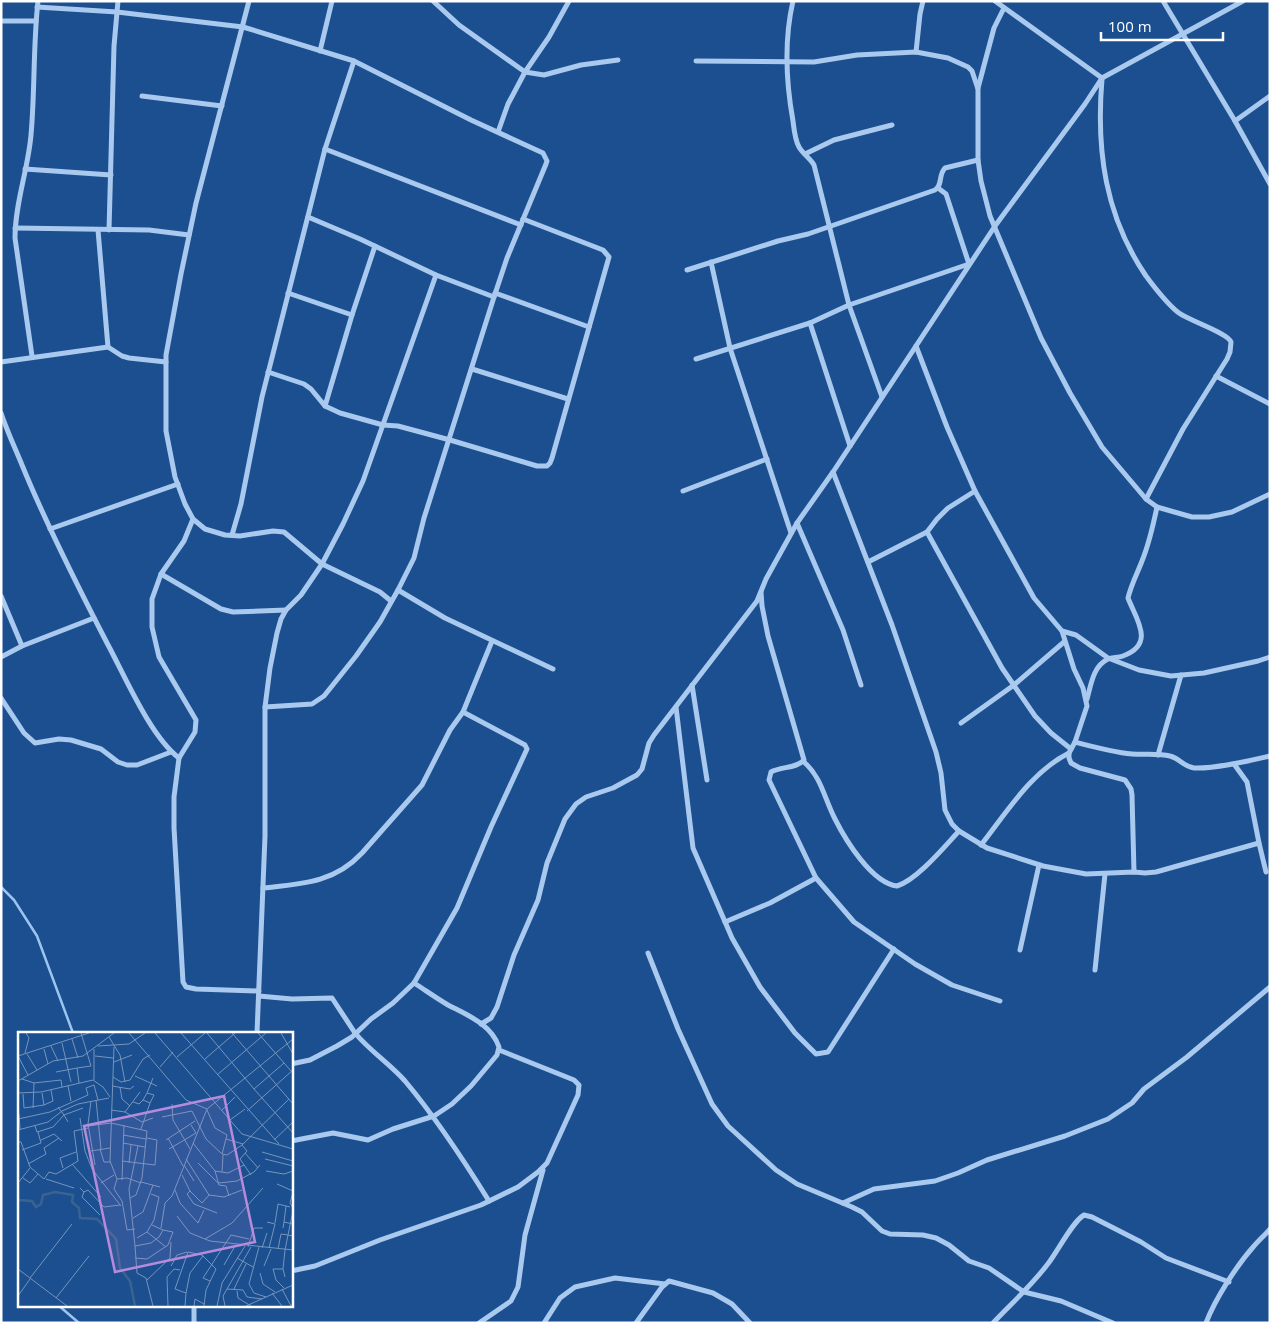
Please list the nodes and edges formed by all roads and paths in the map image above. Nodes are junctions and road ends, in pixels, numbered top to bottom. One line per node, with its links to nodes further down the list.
1 (118, 1): 13 (street)
2 (249, 1): 16 (street)
3 (332, 1): 18 (street)
4 (433, 1): 24 (street)
5 (569, 1): 24 (street)
6 (793, 1): 23 (street)
7 (923, 1): 19 (street)
8 (995, 1): 12 (street)
9 (1163, 1): 17 (street)
10 (1243, 1): 17 (street)
11 (37, 4): 13 (street); 15 (street)
12 (1004, 8): 25 (street); 26 (street)
13 (117, 12): 16 (street); 37 (street)
14 (1, 21): 15 (street)
15 (36, 22): 36 (street)
16 (242, 27): 18 (street); 29 (street)
17 (1183, 35): 25 (street); 30 (street)
18 (320, 51): 21 (street)
19 (916, 52): 23 (street); 26 (street)
20 (618, 60): 24 (street)
21 (354, 61): 32 (street); 33 (street)
22 (696, 61): 23 (street)
23 (786, 62): 34 (street)
24 (525, 72): 32 (street)
25 (1102, 78): 43 (street); 69 (street)
26 (978, 89): 35 (street)
27 (142, 96): 29 (street)
28 (1270, 96): 30 (street)
29 (222, 106): 48 (street)
30 (1235, 120): 38 (street)
31 (892, 124): 34 (street)
32 (498, 132): 41 (street)
33 (325, 149): 40 (street); 42 (street)
34 (804, 154): 44 (street)
35 (978, 160): 39 (street); 43 (street)
36 (25, 169): 37 (street); 45 (street)
37 (111, 175): 47 (street)
38 (1270, 184)
39 (938, 188): 44 (street); 51 (street)
40 (308, 217): 49 (street); 54 (street)
41 (523, 219): 42 (street); 59 (street)
42 (521, 225): 55 (street)
43 (995, 226): 51 (street); 84 (street)
44 (829, 227): 50 (street); 56 (street)
45 (15, 228): 46 (street); 63 (street)
46 (98, 230): 47 (street); 61 (street)
47 (109, 230): 48 (street)
48 (189, 235): 66 (street)
49 (375, 246): 53 (street); 57 (street)
50 (711, 262): 52 (street); 62 (street)
51 (969, 264): 56 (street); 60 (street)
52 (687, 270)
53 (436, 275): 55 (street); 75 (street)
54 (288, 293): 57 (street); 68 (street)
55 (494, 295): 59 (street); 67 (street)
56 (850, 305): 58 (street); 70 (street)
57 (352, 315): 73 (street)
58 (810, 322): 62 (street); 77 (street)
59 (589, 327): 71 (street)
60 (916, 346): 70 (street); 82 (street)
61 (108, 347): 63 (street); 66 (street)
62 (730, 348): 64 (street); 78 (street)
63 (32, 356): 65 (street)
64 (696, 359)
65 (1, 362)
66 (166, 362): 80 (street)
67 (472, 369): 71 (street); 76 (street)
68 (268, 372): 73 (street); 91 (street)
69 (1216, 376): 72 (street); 84 (street)
70 (882, 397): 77 (street)
71 (568, 399): 76 (street)
72 (1270, 404)
73 (325, 406): 75 (street)
74 (1, 413): 88 (street)
75 (383, 425): 76 (street); 93 (street)
76 (450, 440): 95 (street)
77 (850, 446): 79 (street)
78 (767, 459): 81 (street); 90 (street)
79 (833, 472): 87 (street); 92 (street)
80 (178, 484): 86 (street); 88 (street)
81 (683, 491)
82 (974, 491): 89 (street); 101 (street)
83 (1270, 494): 85 (street)
84 (1146, 499): 85 (street)
85 (1157, 508): 107 (street)
86 (193, 519): 91 (street); 94 (street)
87 (797, 523): 90 (street); 111 (street)
88 (50, 529): 100 (street)
89 (927, 532): 92 (street); 112 (street)
90 (791, 533): 96 (street)
91 (232, 535): 93 (street)
92 (868, 562): 128 (street)
93 (322, 564): 98 (street); 99 (street)
94 (161, 574): 99 (street); 124 (street)
95 (398, 590): 98 (street); 102 (street)
96 (761, 592): 110 (street); 125 (street)
97 (1, 596): 104 (street)
98 (391, 601): 116 (street)
99 (286, 610): 116 (street)
100 (94, 618): 104 (street); 121 (street)
101 (1062, 631): 103 (street); 107 (street)
102 (492, 641): 108 (street); 117 (street)
103 (1064, 642): 112 (street); 114 (street)
104 (22, 646): 105 (street)
105 (1, 657)
106 (1270, 657): 109 (street)
107 (1108, 658): 109 (street); 114 (street)
108 (553, 670)
109 (1181, 675): 122 (street)
110 (692, 685): 115 (street); 127 (street)
111 (861, 685)
112 (1014, 685): 118 (street); 120 (street)
113 (1, 698): 121 (street)
114 (1087, 700): 119 (street)
115 (676, 706): 137 (street); 146 (street)
116 (265, 707): 136 (street)
117 (463, 712): 136 (street); 142 (street)
118 (961, 723)
119 (1075, 742): 120 (street); 122 (street)
120 (1070, 751): 130 (street); 132 (street)
121 (171, 752): 124 (street)
122 (1158, 755): 126 (street)
123 (1270, 756): 126 (street)
124 (178, 758): 144 (street)
125 (804, 762): 128 (street); 135 (street)
126 (1234, 764): 129 (street)
127 (707, 780)
128 (959, 831): 130 (street)
129 (1259, 843): 132 (street); 133 (street)
130 (981, 845): 131 (street)
131 (1039, 865): 134 (street); 139 (street)
132 (1134, 872): 134 (street)
133 (1266, 872)
134 (1105, 874): 141 (street)
135 (816, 878): 137 (street); 138 (street)
136 (263, 888): 144 (street)
137 (724, 922): 138 (street)
138 (894, 949): 145 (street)
139 (1020, 950)
140 (648, 953): 155 (street)
141 (1095, 970)
142 (414, 983): 146 (street); 148 (street)
143 (1270, 987): 155 (street)
144 (259, 994): 147 (street); 148 (street)
145 (1000, 1001)
146 (481, 1024): 149 (street)
147 (256, 1032)
148 (355, 1033): 150 (street); 151 (street)
149 (499, 1050): 151 (street); 153 (street)
150 (292, 1064)
151 (434, 1116): 152 (street); 154 (street)
152 (292, 1141)
153 (543, 1168): 154 (street); 164 (street)
154 (489, 1201): 157 (street)
155 (843, 1203): 160 (street)
156 (1270, 1229): 158 (street)
157 (292, 1271)
158 (1229, 1282): 160 (street); 170 (street)
159 (665, 1284): 165 (street); 166 (street); 167 (street)
160 (1024, 1292): 162 (street); 168 (street)
161 (194, 1306): 163 (street)
162 (1096, 1320): 169 (street)
163 (194, 1323)
164 (479, 1323)
165 (544, 1323)
166 (636, 1323)
167 (750, 1323)
168 (993, 1323)
169 (1113, 1323)
170 (1206, 1323)

